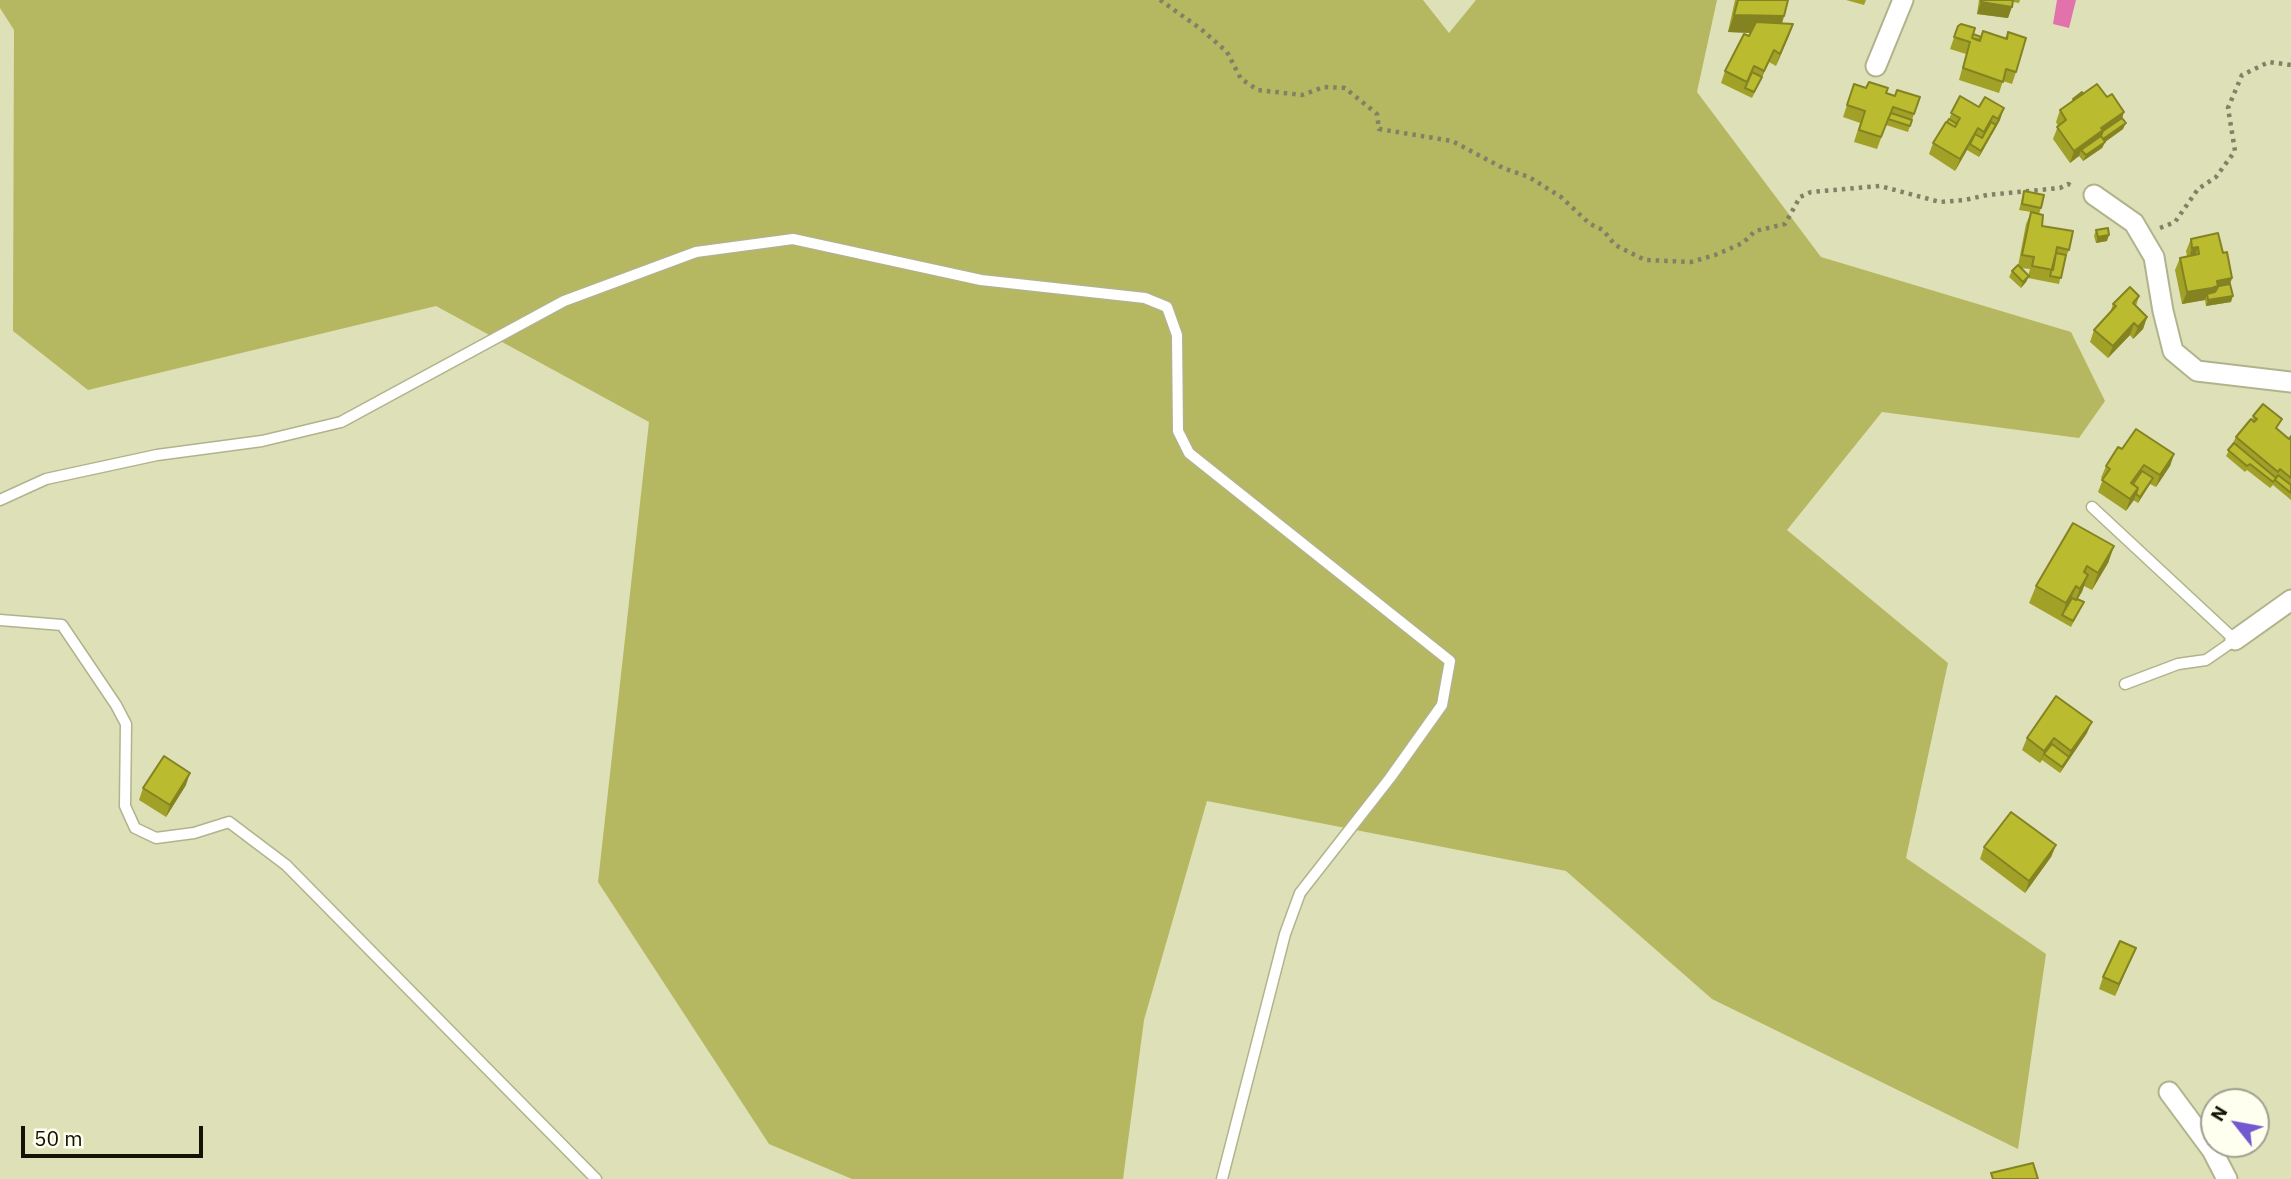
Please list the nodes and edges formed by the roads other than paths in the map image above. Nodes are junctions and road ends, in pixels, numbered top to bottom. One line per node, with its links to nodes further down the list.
1 (1903, 0): 2 (street)
2 (1876, 66)
3 (2094, 195): 4 (street)
4 (2291, 382)
5 (0, 500): 13 (lane)
6 (2092, 507): 9 (lane)
7 (2291, 600): 9 (street)
8 (0, 620): 12 (lane)
9 (2235, 640): 10 (lane)
10 (2125, 684)
11 (2169, 1092): 14 (street)
12 (596, 1179)
13 (1222, 1179)
14 (2227, 1179)

